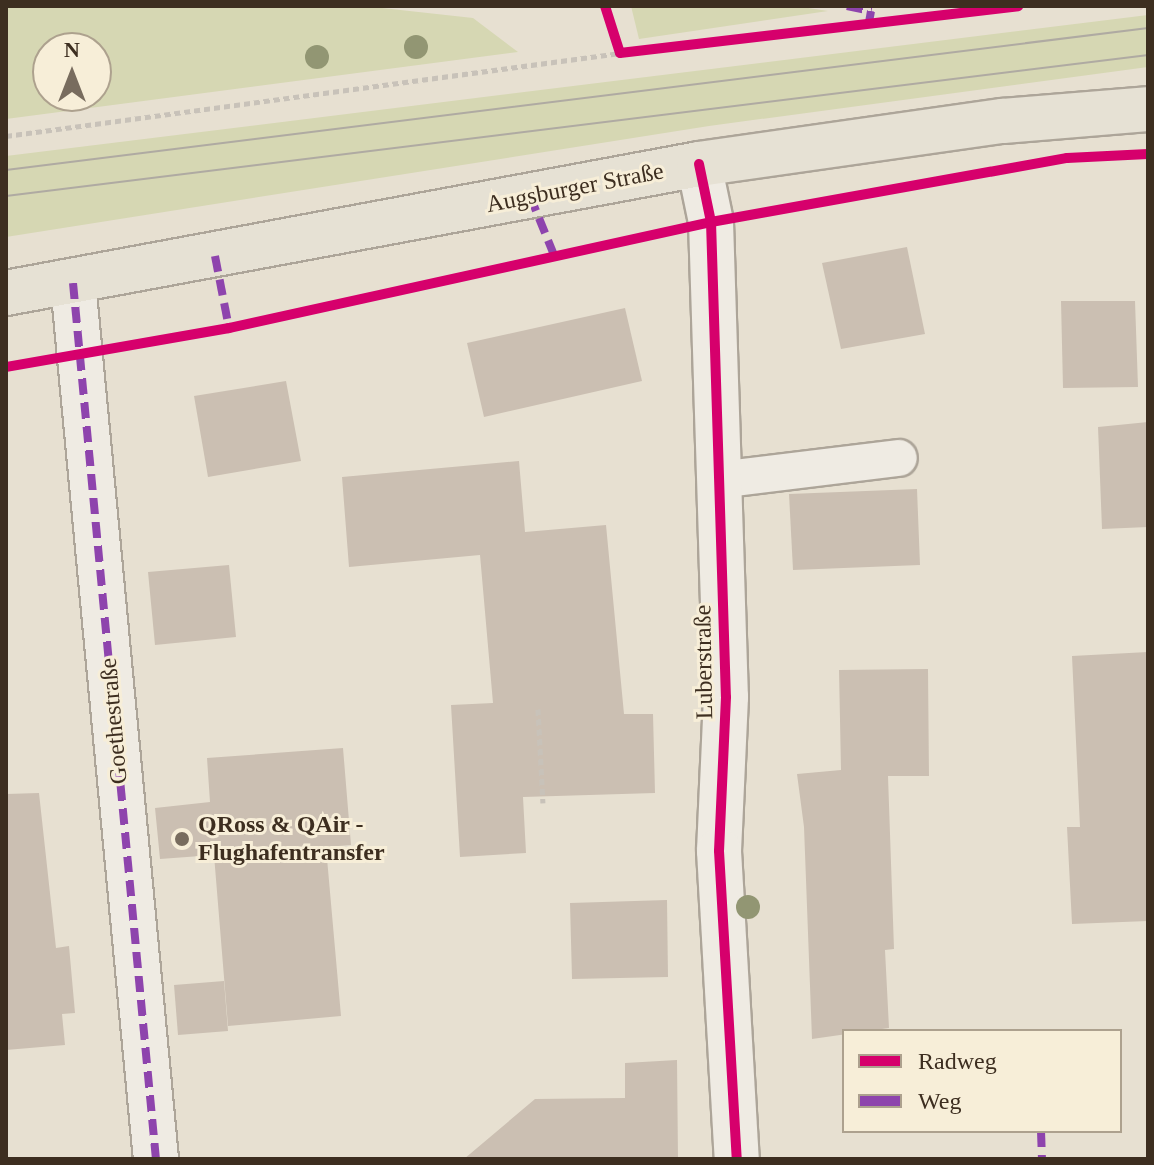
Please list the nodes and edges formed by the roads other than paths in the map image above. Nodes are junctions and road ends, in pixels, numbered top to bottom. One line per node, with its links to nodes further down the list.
1 (1148, 109): 2 (main road, Augsburger Straße)
2 (699, 164): 3 (main road, Augsburger Straße); 6 (street, Luberstraße)
3 (73, 283): 4 (main road, Augsburger Straße); 7 (street, Goethestraße)
4 (6, 293)
5 (899, 458): 6 (lane)
6 (719, 480): 8 (street, Luberstraße)
7 (156, 1159)
8 (737, 1159)

